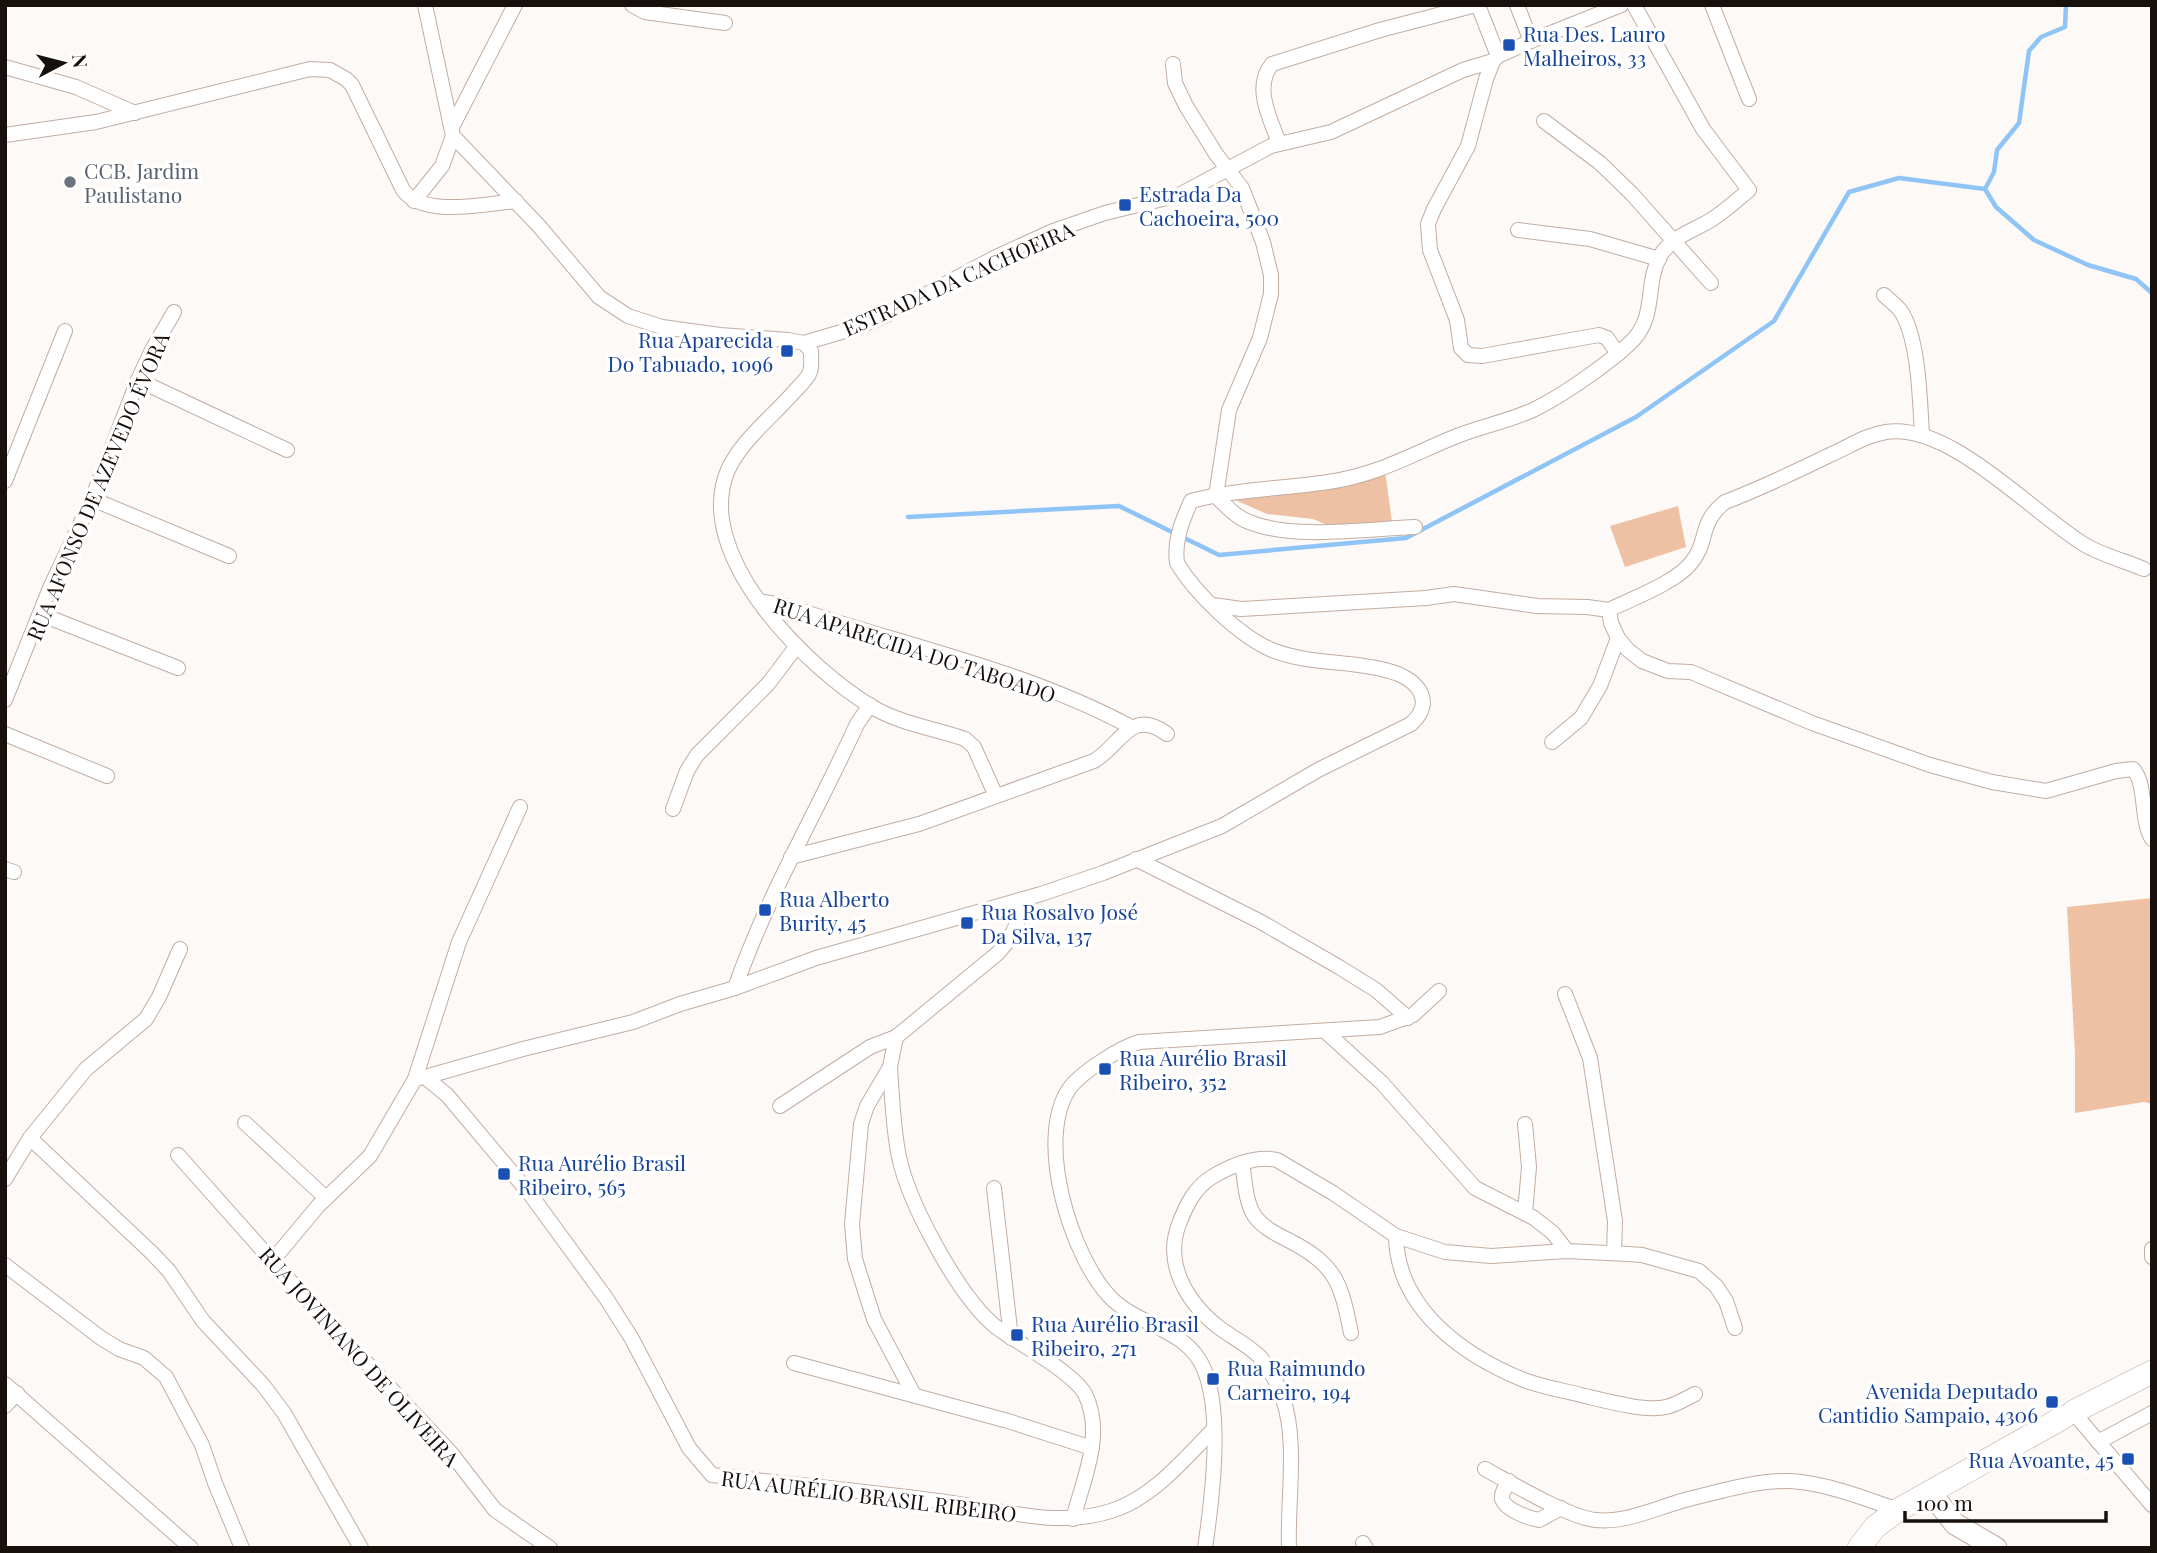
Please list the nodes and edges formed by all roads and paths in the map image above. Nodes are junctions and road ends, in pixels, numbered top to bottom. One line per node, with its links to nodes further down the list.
1 (425, 5): 17 (street)
2 (515, 5): 17 (street)
3 (632, 5): 9 (street)
4 (1477, 5): 11 (street); 19 (street)
5 (1517, 5): 10 (street)
6 (1621, 5): 10 (street, ESTRADA DA CACHOEIRA)
7 (1634, 5): 24 (street)
8 (1712, 5): 14 (street)
9 (725, 23)
10 (1531, 41): 11 (street, ESTRADA DA CACHOEIRA)
11 (1496, 59): 19 (street, ESTRADA DA CACHOEIRA); 31 (street)
12 (1172, 64): 20 (street)
13 (5, 67): 15 (street)
14 (1749, 99)
15 (135, 113): 18 (street); 21 (street)
16 (1544, 121): 24 (street)
17 (452, 132): 21 (street); 22 (street)
18 (5, 135)
19 (1279, 143): 20 (street, ESTRADA DA CACHOEIRA)
20 (1229, 169): 30 (street, ESTRADA DA CACHOEIRA); 36 (street)
21 (414, 201): 22 (street)
22 (516, 201): 30 (street)
23 (1518, 230): 25 (street)
24 (1674, 240): 25 (street); 26 (street)
25 (1659, 259): 31 (street)
26 (1711, 283)
27 (1884, 295): 33 (street)
28 (174, 312): 32 (street, RUA AFONSO DE AZEVEDO ÉVORA)
29 (65, 331): 35 (street)
30 (804, 344): 41 (street, RUA APARECIDA DO TABOADO)
31 (1618, 354): 36 (street)
32 (138, 380): 34 (street); 37 (street, RUA AFONSO DE AZEVEDO ÉVORA)
33 (1922, 435): 40 (street); 43 (street)
34 (287, 450)
35 (5, 481)
36 (1216, 496): 38 (street); 42 (street)
37 (92, 499): 39 (street); 44 (street, RUA AFONSO DE AZEVEDO ÉVORA)
38 (1415, 527)
39 (229, 556)
40 (2144, 569)
41 (759, 601): 46 (street); 50 (street, RUA APARECIDA DO TABOADO)
42 (1213, 605): 43 (street); 60 (street)
43 (1609, 610): 45 (street)
44 (40, 614): 47 (street); 48 (street, RUA AFONSO DE AZEVEDO ÉVORA)
45 (1618, 638): 53 (street); 58 (street)
46 (796, 647): 49 (street); 57 (street)
47 (178, 668)
48 (5, 700)
49 (870, 705): 55 (street); 59 (street)
50 (1131, 727): 52 (street, RUA APARECIDA DO TABOADO); 55 (street)
51 (5, 734): 54 (street)
52 (1167, 734)
53 (1552, 742)
54 (107, 776)
55 (996, 796): 59 (street)
56 (520, 807): 70 (street)
57 (673, 809)
58 (2152, 839)
59 (791, 857): 63 (street)
60 (1136, 859): 61 (street); 66 (street)
61 (1023, 898): 63 (street); 68 (street)
62 (180, 949): 74 (street)
63 (735, 988): 70 (street)
64 (1439, 991): 66 (street)
65 (1565, 994): 84 (street)
66 (1408, 1018): 67 (street)
67 (1325, 1031): 80 (street); 99 (street)
68 (896, 1037): 69 (street); 71 (street)
69 (890, 1067): 90 (street); 95 (street)
70 (420, 1078): 79 (street); 108 (street, RUA AURÉLIO BRASIL RIBEIRO)
71 (780, 1106)
72 (245, 1123): 79 (street)
73 (1525, 1124): 80 (street)
74 (30, 1139): 77 (street); 111 (street)
75 (178, 1155): 86 (street, RUA JOVINIANO DE OLIVEIRA)
76 (1248, 1162): 81 (street); 89 (street); 114 (street)
77 (5, 1179)
78 (994, 1188): 90 (street)
79 (326, 1198): 86 (street)
80 (1525, 1213): 83 (street)
81 (1396, 1236): 83 (street); 94 (street)
82 (2152, 1249): 85 (street)
83 (1567, 1251): 84 (street)
84 (1614, 1253): 88 (street)
85 (2152, 1257)
86 (273, 1260): 112 (street, RUA JOVINIANO DE OLIVEIRA)
87 (5, 1265): 110 (street)
88 (1735, 1328)
89 (1351, 1333)
90 (1011, 1338): 101 (street)
91 (794, 1363): 95 (street)
92 (2152, 1372): 98 (main road)
93 (11, 1389): 96 (street); 109 (street)
94 (1695, 1394)
95 (914, 1395): 101 (street)
96 (5, 1406)
97 (2152, 1413): 100 (street)
98 (2069, 1415): 100 (street); 104 (main road)
99 (1214, 1429): 108 (street, RUA AURÉLIO BRASIL RIBEIRO); 113 (street)
100 (2098, 1442): 105 (street)
101 (1092, 1448): 108 (street)
102 (1485, 1469): 103 (street)
103 (1508, 1481): 106 (street); 106 (street)
104 (1930, 1492): 107 (main road); 116 (street)
105 (2152, 1505)
106 (1561, 1508): 107 (street)
107 (1898, 1510): 115 (main road)
108 (1073, 1519)
109 (191, 1548)
110 (242, 1548)
111 (362, 1548)
112 (550, 1548)
113 (1205, 1548)
114 (1289, 1548)
115 (1859, 1548)
116 (1996, 1548)

